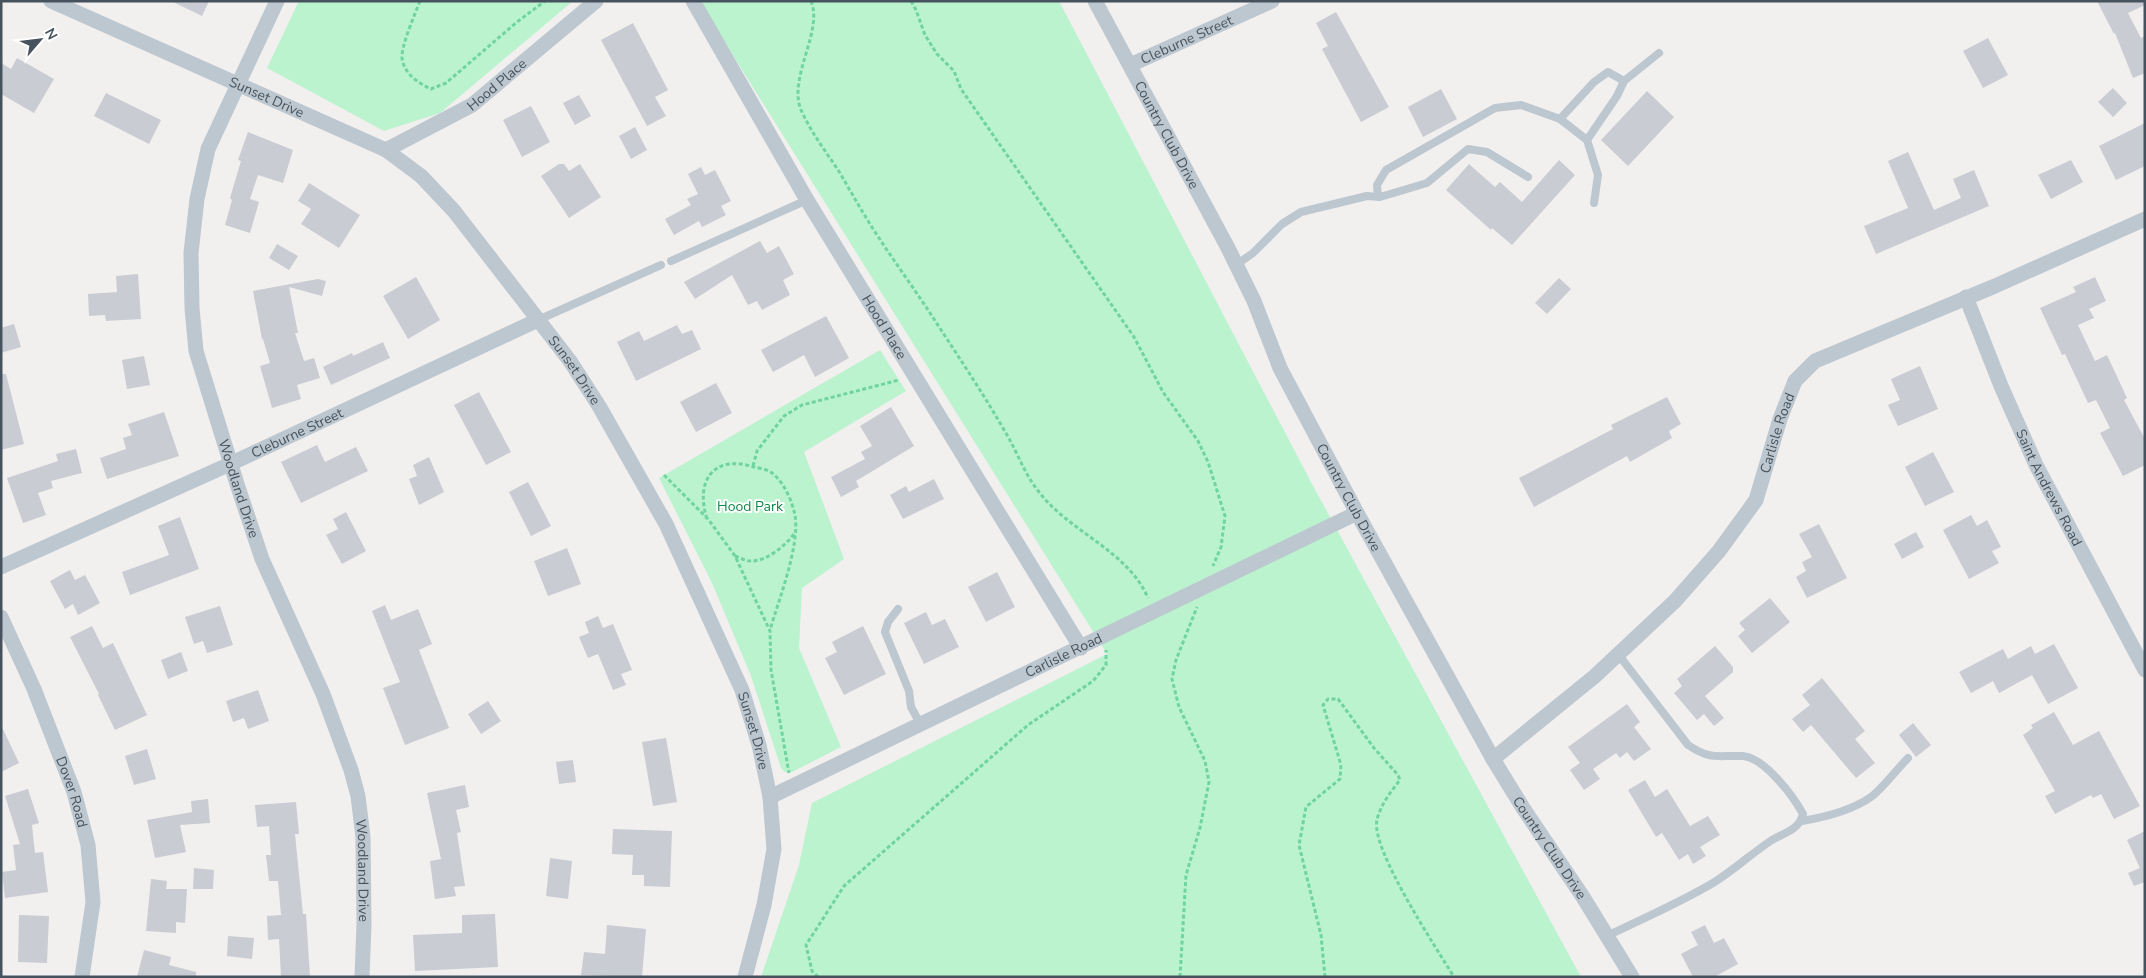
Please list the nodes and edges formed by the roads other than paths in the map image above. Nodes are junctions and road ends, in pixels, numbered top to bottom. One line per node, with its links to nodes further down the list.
1 (51, 1): 10 (street, Sunset Drive)
2 (277, 1): 10 (street, Woodland Drive)
3 (596, 1): 13 (street, Hood Place)
4 (693, 1): 16 (street, Hood Place)
5 (1095, 1): 8 (street, Country Club Drive)
6 (1272, 1): 8 (street, Cleburne Street)
7 (1659, 53): 9 (lane)
8 (1130, 65): 21 (street, Country Club Drive)
9 (1624, 81): 11 (lane); 12 (lane)
10 (238, 84): 13 (street, Sunset Drive); 24 (street, Woodland Drive)
11 (1560, 119): 12 (lane); 15 (lane)
12 (1587, 140): 17 (lane)
13 (386, 150): 23 (street, Sunset Drive)
14 (1528, 177): 15 (lane)
15 (1378, 197): 21 (lane)
16 (807, 200): 19 (lane); 29 (street, Hood Place)
17 (1594, 203)
18 (2145, 219): 22 (street, Carlisle Road)
19 (671, 261)
20 (661, 265): 23 (lane)
21 (1236, 265): 25 (street, Country Club Drive)
22 (1966, 297): 30 (street, Carlisle Road); 31 (street, Saint Andrews Road)
23 (538, 320): 24 (street, Cleburne Street); 35 (street, Sunset Drive)
24 (230, 464): 26 (street, Cleburne Street); 39 (street, Woodland Drive)
25 (1357, 513): 29 (street, Carlisle Road); 34 (street, Country Club Drive)
26 (1, 567)
27 (898, 610): 32 (lane)
28 (1, 617): 38 (street, Dover Road)
29 (1081, 648): 32 (street, Carlisle Road)
30 (1618, 654): 34 (street, Carlisle Road); 36 (lane)
31 (2145, 670)
32 (921, 725): 35 (street, Carlisle Road)
33 (1908, 758): 36 (lane)
34 (1493, 759): 37 (street, Country Club Drive)
35 (770, 797): 40 (street, Sunset Drive)
36 (1802, 821): 37 (lane)
37 (1607, 936): 41 (street, Country Club Drive)
38 (82, 977)
39 (362, 977)
40 (745, 977)
41 (1632, 977)

